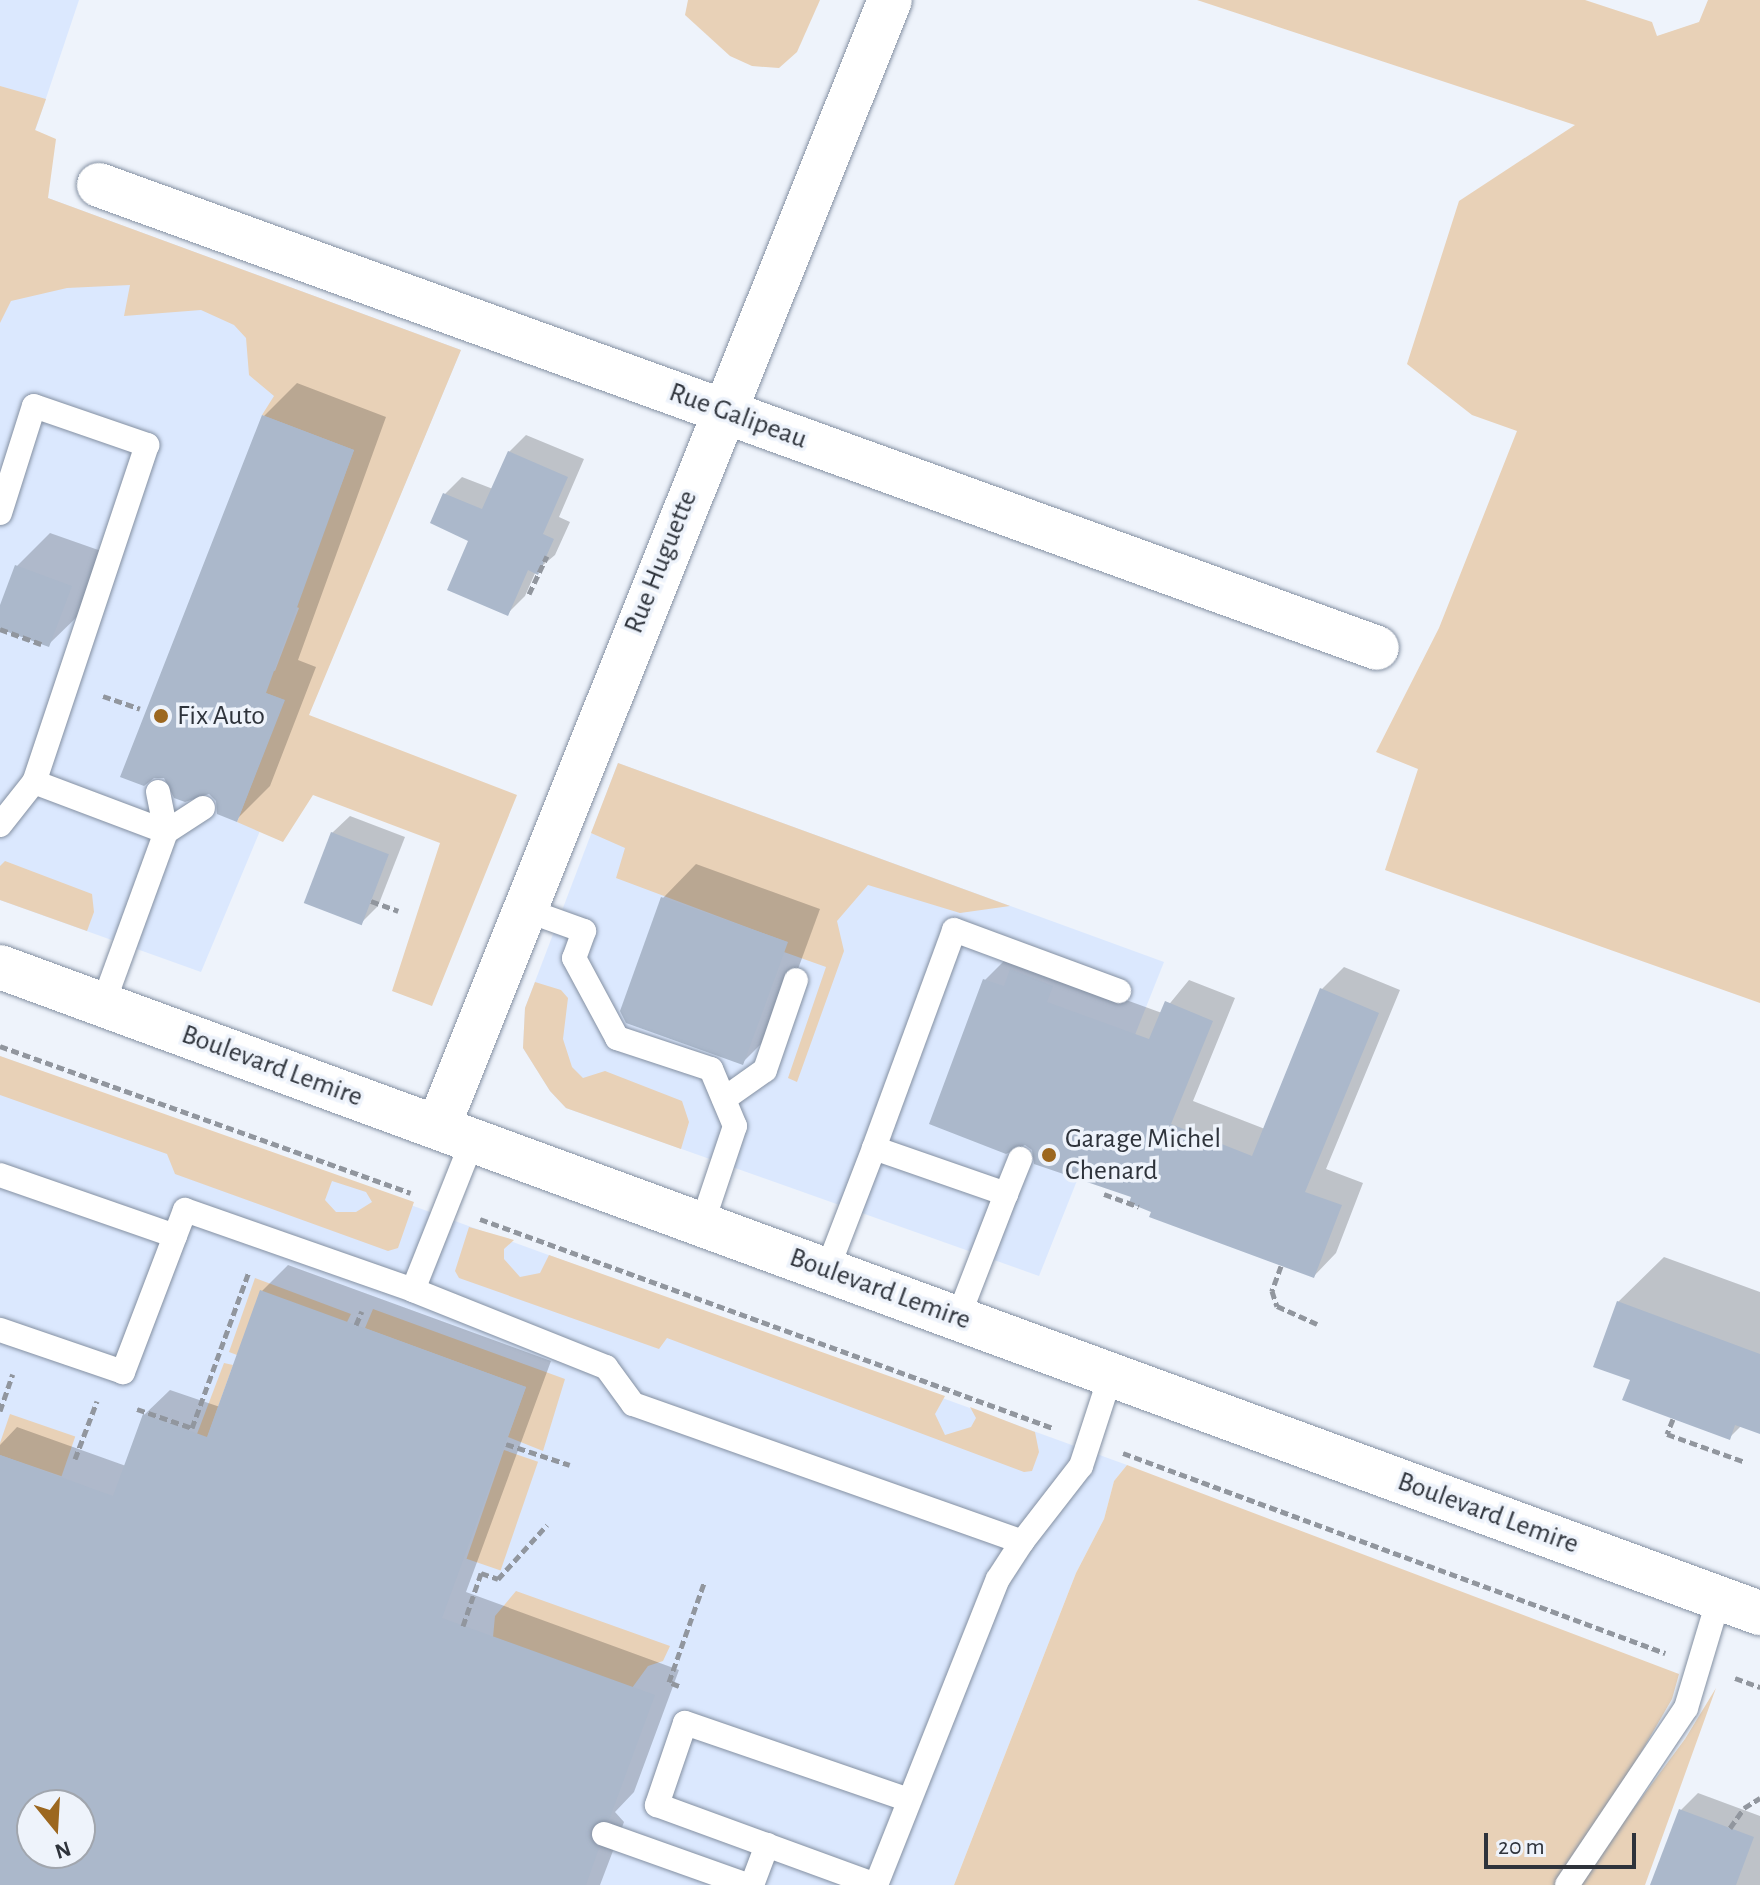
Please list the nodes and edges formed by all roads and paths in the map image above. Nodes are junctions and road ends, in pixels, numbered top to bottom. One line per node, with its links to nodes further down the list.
1 (890, 0): 3 (street, Rue Huguette)
2 (99, 185): 3 (street, Rue Galipeau)
3 (722, 410): 9 (street, Rue Galipeau); 16 (street, Rue Huguette)
4 (0, 513): 10 (lane)
5 (547, 556): 6 (path)
6 (529, 594)
7 (0, 629): 8 (path)
8 (14, 634)
9 (1377, 648)
10 (34, 782): 13 (lane); 14 (lane)
11 (158, 792): 14 (lane)
12 (203, 808): 14 (lane)
13 (0, 825)
14 (166, 832): 21 (lane)
15 (371, 901): 17 (path)
16 (523, 909): 23 (lane); 24 (street, Rue Huguette)
17 (398, 911)
18 (0, 967): 21 (street, Boulevard Lemire)
19 (796, 980): 23 (lane)
20 (1119, 991): 25 (lane)
21 (103, 1004): 24 (street, Boulevard Lemire)
22 (0, 1046): 28 (path)
23 (724, 1099): 33 (lane)
24 (456, 1133): 33 (street, Boulevard Lemire); 38 (lane)
25 (874, 1148): 29 (lane); 36 (lane)
26 (1020, 1159): 29 (lane)
27 (0, 1175): 34 (lane)
28 (415, 1194)
29 (1006, 1194): 40 (lane)
30 (1104, 1194): 31 (path)
31 (1139, 1207)
32 (475, 1217): 48 (path)
33 (702, 1224): 36 (street, Boulevard Lemire)
34 (175, 1236): 38 (lane); 43 (lane)
35 (1281, 1266): 41 (path)
36 (827, 1270): 40 (street, Boulevard Lemire)
37 (264, 1275): 46 (path)
38 (413, 1290): 55 (lane)
39 (348, 1305): 42 (path)
40 (958, 1318): 44 (street, Boulevard Lemire)
41 (1317, 1324)
42 (356, 1325)
43 (0, 1330)
44 (1111, 1374): 55 (lane); 57 (street, Boulevard Lemire)
45 (107, 1398): 51 (path)
46 (128, 1406)
47 (1673, 1419): 52 (path)
48 (1032, 1421)
49 (506, 1444): 53 (path)
50 (1134, 1457): 60 (path)
51 (75, 1459)
52 (1745, 1462)
53 (570, 1465)
54 (547, 1525): 59 (path)
55 (1022, 1542): 65 (lane)
56 (704, 1583): 62 (path)
57 (1719, 1598): 58 (street, Boulevard Lemire); 71 (lane)
58 (1760, 1613)
59 (463, 1626)
60 (1679, 1658)
61 (1721, 1672): 63 (path)
62 (669, 1682)
63 (1760, 1687)
64 (1760, 1798): 66 (path)
65 (909, 1800): 68 (lane); 70 (lane)
66 (1730, 1828)
67 (604, 1834): 69 (lane)
68 (767, 1845): 69 (lane); 70 (lane)
69 (749, 1885)
70 (876, 1885)
71 (1567, 1885)

